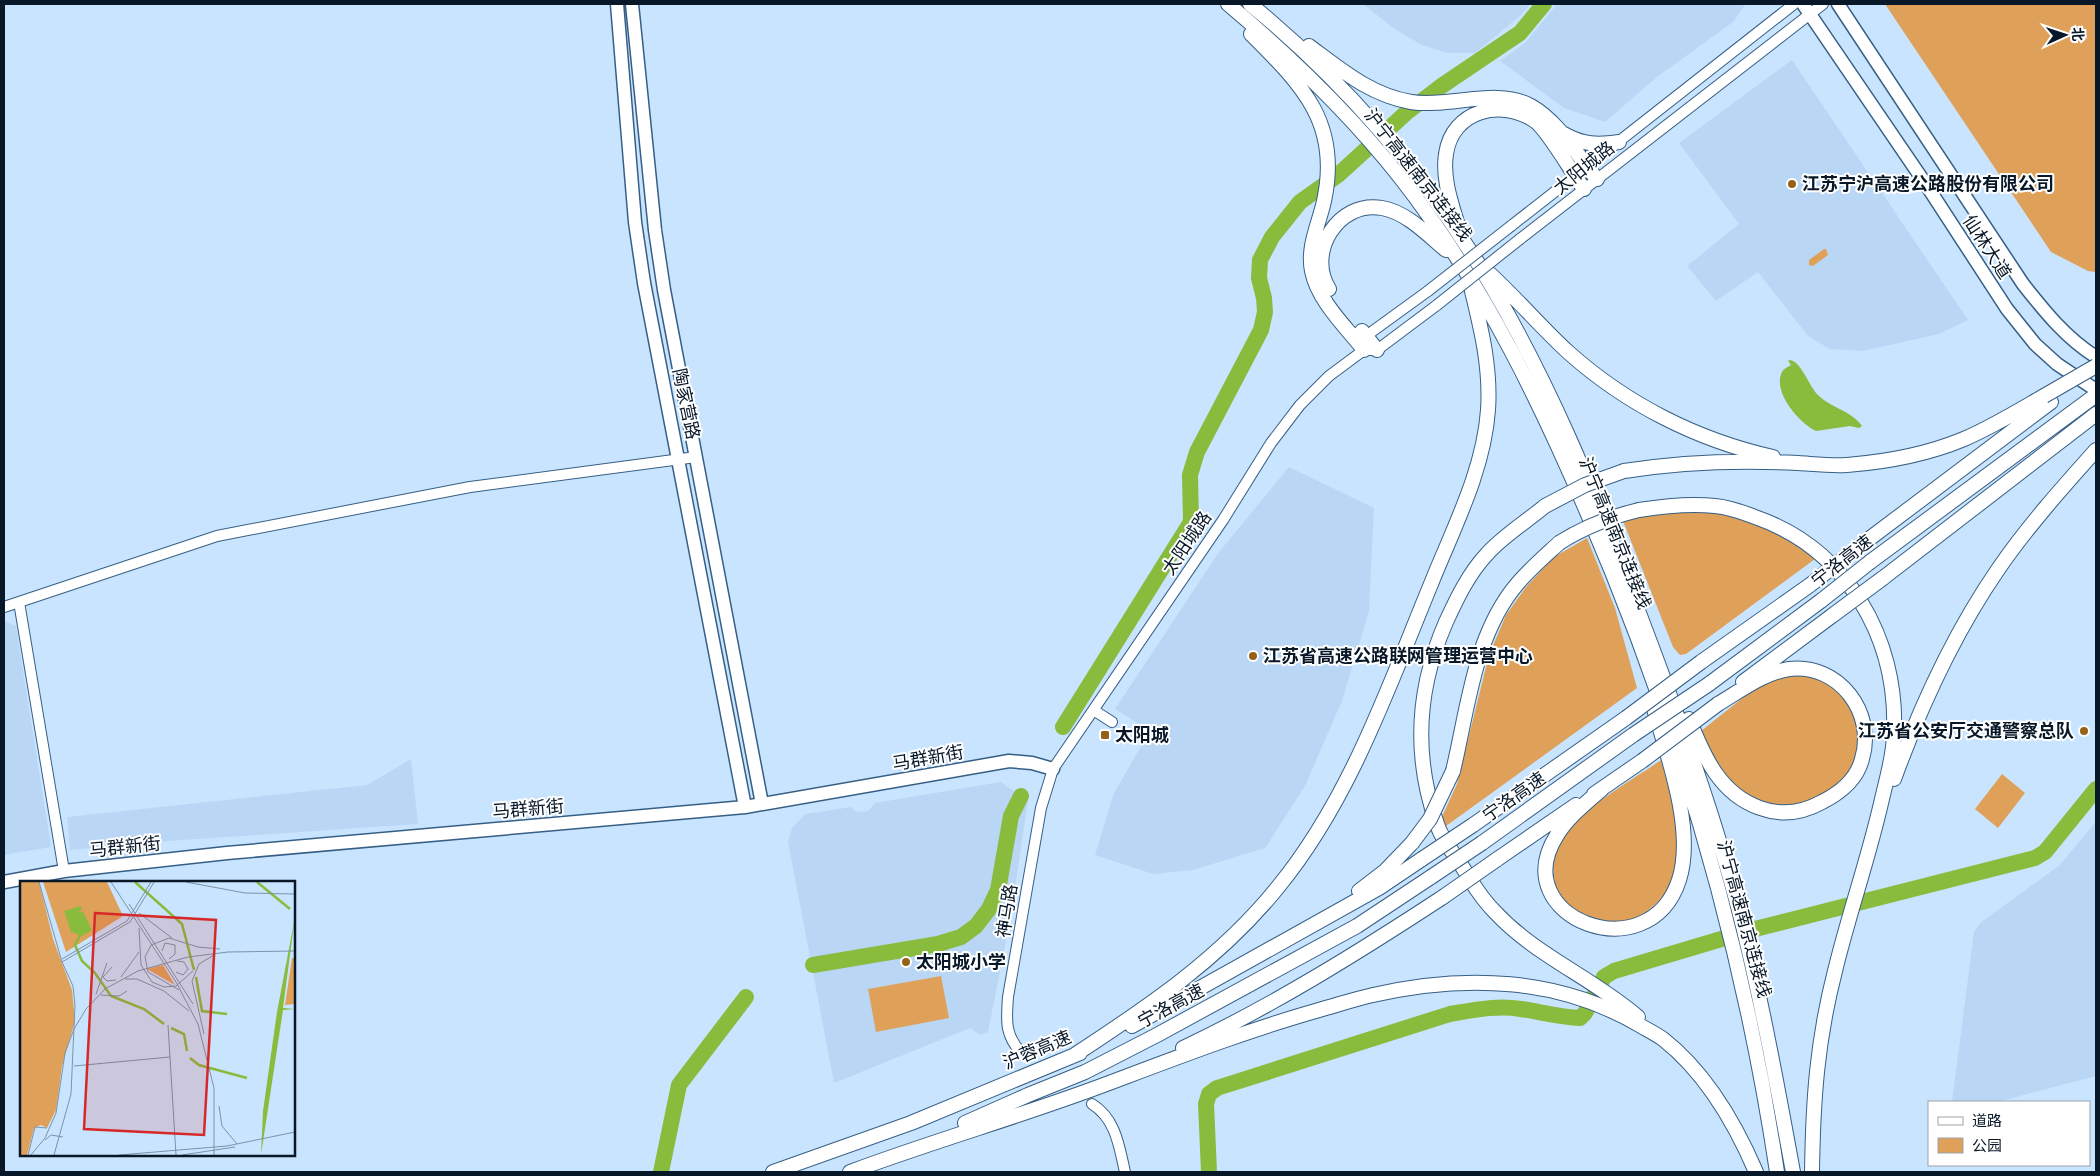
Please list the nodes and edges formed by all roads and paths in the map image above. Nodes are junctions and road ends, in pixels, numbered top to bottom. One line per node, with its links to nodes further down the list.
1 (617, 4): 29 (main road, 陶家营路)
2 (632, 4): 28 (main road, 陶家营路)
3 (1220, 4): 19 (highway)
4 (1228, 4): 10 (highway, 沪宁高速南京连接线)
5 (1251, 4): 10 (highway, 沪宁高速南京连接线); 11 (highway)
6 (1794, 4): 12 (street, 太阳城路)
7 (1823, 4): 9 (street, 太阳城路)
8 (1838, 4): 20 (main road, 仙林大道)
9 (1806, 9): 15 (street, 太阳城路); 23 (main road, 仙林大道)
10 (1371, 131): 17 (highway, 沪宁高速南京连接线); 18 (highway, 沪宁高速南京连接线)
11 (1559, 131): 12 (highway); 13 (highway)
12 (1620, 142): 13 (street, 太阳城路)
13 (1587, 166): 14 (street, 太阳城路); 15 (highway)
14 (1575, 177): 16 (highway); 17 (highway); 19 (street, 太阳城路, bridge)
15 (1597, 179): 16 (street, 太阳城路)
16 (1584, 189): 19 (street, 太阳城路, bridge)
17 (1463, 241): 18 (highway, 沪宁高速南京连接线)
18 (1468, 265): 19 (highway); 30 (highway); 31 (highway, 沪宁高速南京连接线); 34 (highway, 沪宁高速南京连接线); 48 (highway)
19 (1369, 345): 36 (street, 太阳城路)
20 (2096, 356)
21 (2096, 366): 25 (highway, bridge)
22 (2096, 370): 25 (highway, 宁洛高速)
23 (2096, 390)
24 (2096, 395): 50 (highway, 宁洛高速, bridge)
25 (2048, 399): 30 (highway); 45 (highway, 宁洛高速, bridge)
26 (2091, 418): 35 (highway, bridge)
27 (2096, 450): 42 (highway)
28 (696, 457): 29 (street); 40 (main road, 陶家营路)
29 (679, 459): 32 (street); 41 (main road, 陶家营路)
30 (1798, 463): 46 (highway, bridge)
31 (1610, 535): 35 (highway); 56 (highway, 沪宁高速南京连接线)
32 (19, 602): 33 (street); 43 (street)
33 (4, 606)
34 (1626, 607): 39 (highway); 55 (highway, 沪宁高速南京连接线)
35 (1718, 704): 39 (highway, bridge)
36 (1094, 711): 37 (street); 38 (street, 太阳城路)
37 (1112, 722)
38 (1053, 769): 40 (main road, 马群新街); 47 (street, 神马路)
39 (1602, 789): 49 (highway, bridge)
40 (762, 804): 41 (main road, 马群新街)
41 (744, 807): 43 (main road, 马群新街)
42 (1875, 832): 45 (highway, bridge); 57 (highway)
43 (64, 871): 44 (main road, 马群新街)
44 (4, 882)
45 (1302, 932): 48 (highway, 沪蓉高速)
46 (1610, 1002): 49 (highway); 54 (highway)
47 (1023, 1054)
48 (1073, 1056): 51 (highway, 沪蓉高速)
49 (1091, 1097): 50 (highway); 53 (street)
50 (906, 1151): 52 (highway)
51 (773, 1172)
52 (850, 1172)
53 (1125, 1172)
54 (1756, 1172)
55 (1777, 1172)
56 (1793, 1172)
57 (1812, 1172)

